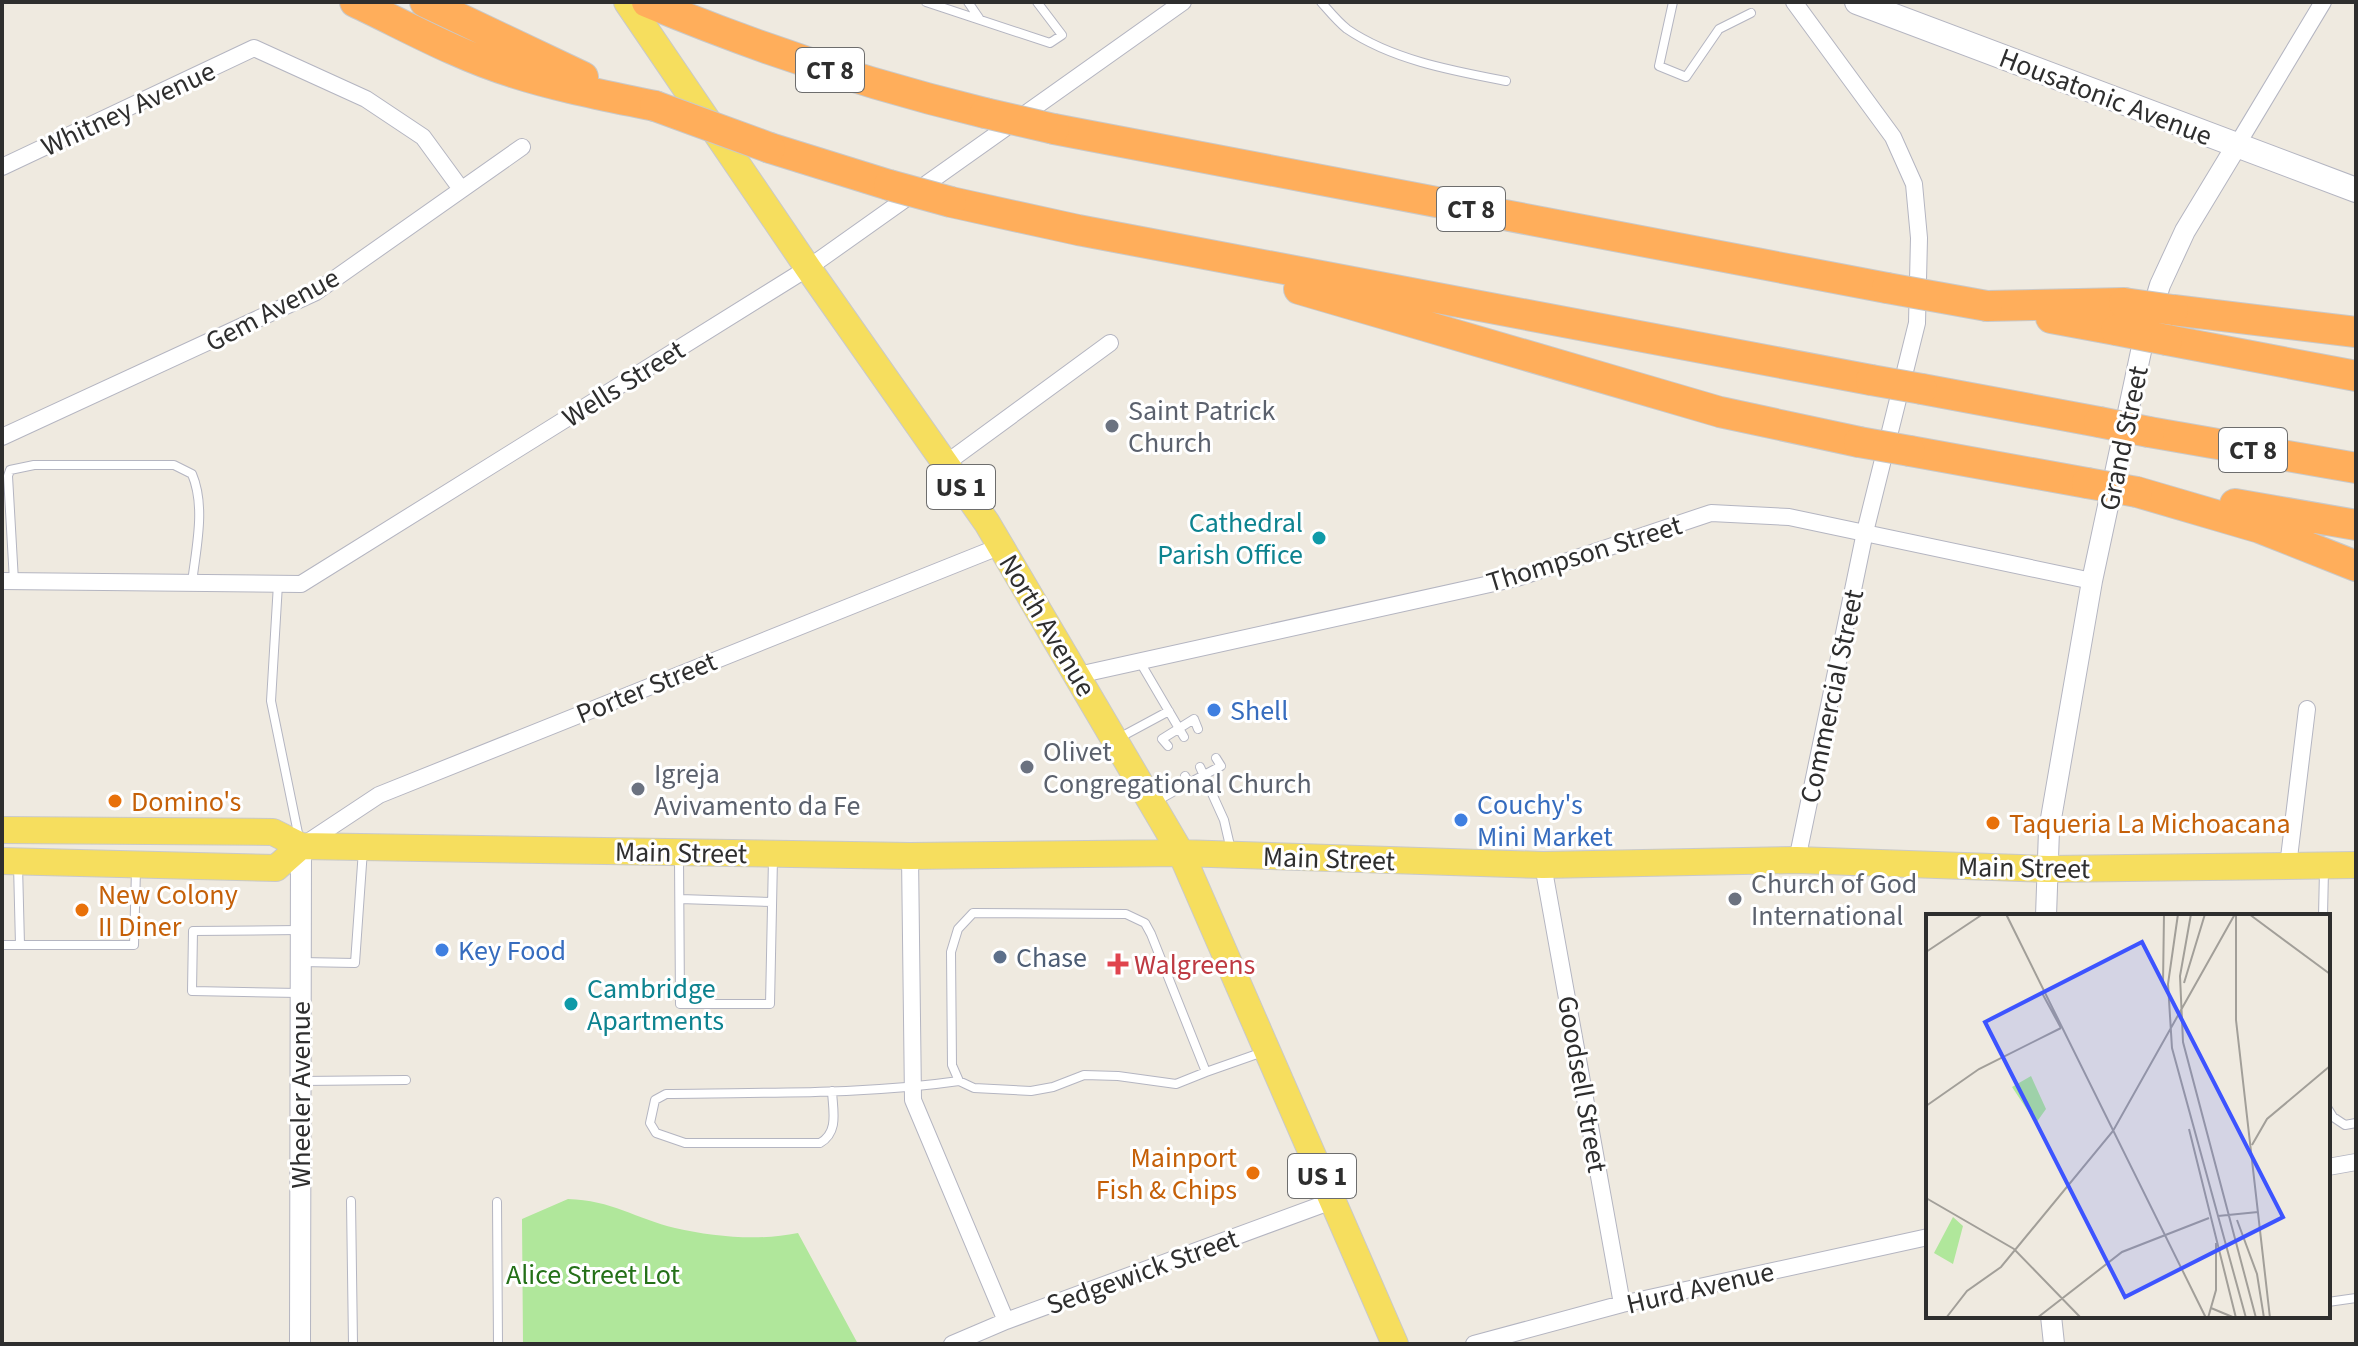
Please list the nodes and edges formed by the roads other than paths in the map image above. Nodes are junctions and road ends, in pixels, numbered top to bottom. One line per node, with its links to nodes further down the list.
1 (355, 2): 17 (highway)
2 (425, 2): 17 (highway, CT 8)
3 (627, 2): 24 (main road, North Avenue / US 1)
4 (647, 2): 25 (highway, CT 8, bridge)
5 (926, 2): 15 (lane)
6 (968, 2): 15 (lane)
7 (1037, 2): 15 (lane)
8 (1183, 2): 24 (street, Wells Street)
9 (1321, 2): 16 (lane)
10 (1673, 2): 14 (lane)
11 (1794, 2): 34 (street, Commercial Street)
12 (1857, 2): 18 (main road, Housatonic Avenue)
13 (2323, 2): 18 (street, Grand Street)
14 (1751, 13)
15 (980, 19)
16 (1506, 81)
17 (655, 106): 23 (highway, CT 8, bridge)
18 (2237, 145): 22 (main road, Housatonic Avenue); 38 (street, Grand Street)
19 (522, 147): 21 (street, Gem Avenue)
20 (2, 167): 21 (street, Whitney Avenue)
21 (461, 189): 29 (street, Gem Avenue)
22 (2356, 190)
23 (1151, 244): 31 (highway, CT 8, bridge); 32 (highway, bridge)
24 (808, 268): 30 (main road, North Avenue / US 1); 40 (street, Wells Street)
25 (2120, 317): 26 (highway, bridge); 28 (highway, CT 8, bridge)
26 (2356, 332)
27 (1110, 343): 30 (street)
28 (2356, 376)
29 (2, 437)
30 (945, 464): 35 (main road, North Avenue / US 1)
31 (2356, 468)
32 (2137, 492): 33 (highway); 36 (highway)
33 (2356, 525)
34 (1865, 532): 38 (street, Thompson Street); 41 (street, Thompson Street); 60 (street, Commercial Street)
35 (1001, 546): 42 (main road, North Avenue / US 1); 53 (street, Porter Street)
36 (2356, 566)
37 (8, 581): 39 (street, Wells Street); 39 (lane)
38 (2092, 581): 67 (street, Grand Street)
39 (192, 583): 40 (street, Wells Street)
40 (278, 584): 53 (lane)
41 (1139, 661): 42 (street, Thompson Street); 44 (lane)
42 (1078, 675): 47 (main road, North Avenue / US 1)
43 (2307, 709): 66 (street)
44 (1169, 711): 46 (lane); 47 (lane)
45 (1198, 729): 46 (lane)
46 (1182, 732): 48 (lane)
47 (1116, 740): 51 (main road, North Avenue / US 1)
48 (1168, 746)
49 (1216, 758): 50 (lane)
50 (1202, 771): 51 (lane); 58 (lane)
51 (1153, 804): 57 (main road, North Avenue / US 1)
52 (2, 830): 53 (main road, Main Street)
53 (301, 846): 54 (main road, Main Street); 62 (main road); 72 (street, Wheeler Avenue)
54 (364, 846): 55 (main road, Main Street); 75 (lane)
55 (678, 852): 56 (main road, Main Street); 68 (lane)
56 (773, 853): 59 (main road, Main Street); 69 (lane)
57 (1181, 853): 58 (main road, Main Street); 59 (main road, Main Street); 77 (main road, North Avenue / US 1)
58 (1232, 854): 63 (main road, Main Street)
59 (910, 856): 82 (street)
60 (1797, 860): 63 (main road, Main Street); 67 (main road, Main Street)
61 (10, 861): 62 (main road); 74 (lane)
62 (136, 864): 74 (lane)
63 (1543, 865): 94 (street, Goodsell Street)
64 (2324, 865): 65 (main road, Main Street); 66 (main road, Main Street); 71 (lane)
65 (2356, 865)
66 (2288, 866): 67 (main road, Main Street)
67 (2048, 869): 70 (street, Grand Street)
68 (680, 899): 69 (lane); 69 (lane)
69 (772, 902)
70 (2046, 914)
71 (2323, 914)
72 (301, 930): 75 (street, Wheeler Avenue); 76 (lane)
73 (2, 945): 74 (lane)
74 (20, 945)
75 (301, 962): 76 (street, Wheeler Avenue)
76 (301, 993): 80 (street, Wheeler Avenue)
77 (1267, 1051): 78 (lane); 89 (main road, North Avenue / US 1)
78 (1206, 1072): 81 (lane); 81 (lane)
79 (406, 1080): 80 (lane)
80 (300, 1081): 97 (street, Wheeler Avenue)
81 (959, 1081): 82 (lane)
82 (913, 1088): 83 (lane); 96 (street)
83 (832, 1091): 83 (lane)
84 (2330, 1112): 85 (lane)
85 (2356, 1123)
86 (2356, 1162): 87 (street)
87 (2330, 1167)
88 (351, 1201): 98 (lane)
89 (1332, 1201): 96 (street, Sedgewick Street); 101 (main road, North Avenue / US 1)
90 (497, 1202): 99 (lane)
91 (1926, 1237): 94 (street, Hurd Avenue)
92 (2356, 1298): 93 (lane)
93 (2330, 1302)
94 (1622, 1304): 102 (street, Hurd Avenue)
95 (2051, 1318): 103 (street)
96 (1006, 1321): 100 (street, Sedgewick Street)
97 (300, 1344)
98 (353, 1344)
99 (498, 1344)
100 (952, 1344)
101 (1395, 1344)
102 (1474, 1344)
103 (2054, 1344)

